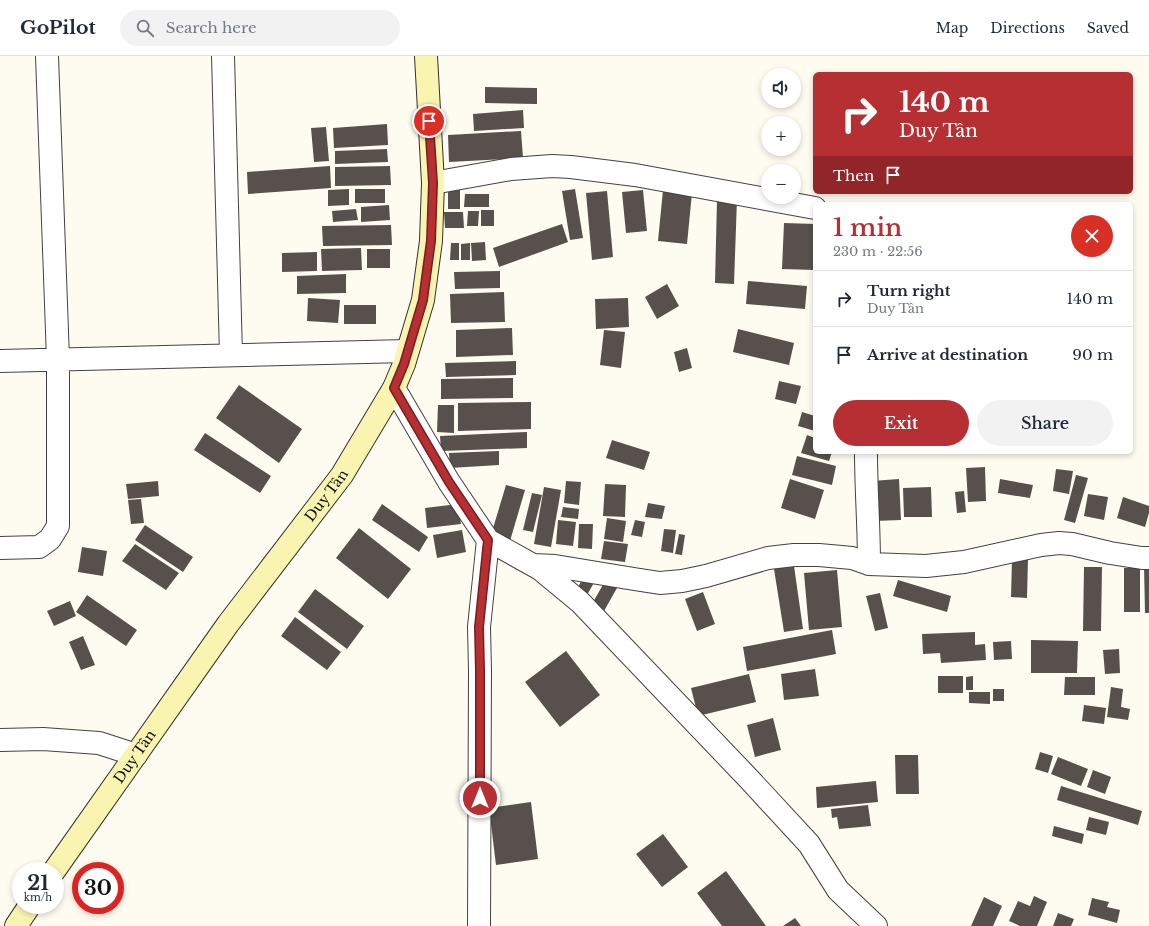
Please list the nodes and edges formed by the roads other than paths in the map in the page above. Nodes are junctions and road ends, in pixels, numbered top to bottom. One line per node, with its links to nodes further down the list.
1 (47, 56): 8 (street)
2 (223, 56): 7 (street)
3 (426, 56): 4 (street, Duy Tân)
4 (433, 183): 5 (street); 6 (street, Duy Tân)
5 (813, 208)
6 (408, 351): 7 (street); 10 (street, Duy Tân)
7 (231, 355): 8 (street)
8 (58, 359): 9 (street); 13 (street)
9 (0, 361)
10 (394, 388): 12 (street); 18 (street, Duy Tân)
11 (866, 454): 15 (street)
12 (488, 540): 16 (street); 22 (street)
13 (0, 548)
14 (1149, 558): 15 (street)
15 (869, 564): 16 (street)
16 (534, 565): 23 (street)
17 (0, 740): 18 (street)
18 (136, 755): 19 (street, Duy Tân)
19 (60, 862)
20 (24, 914): 21 (street)
21 (16, 926)
22 (479, 926)
23 (876, 926)

